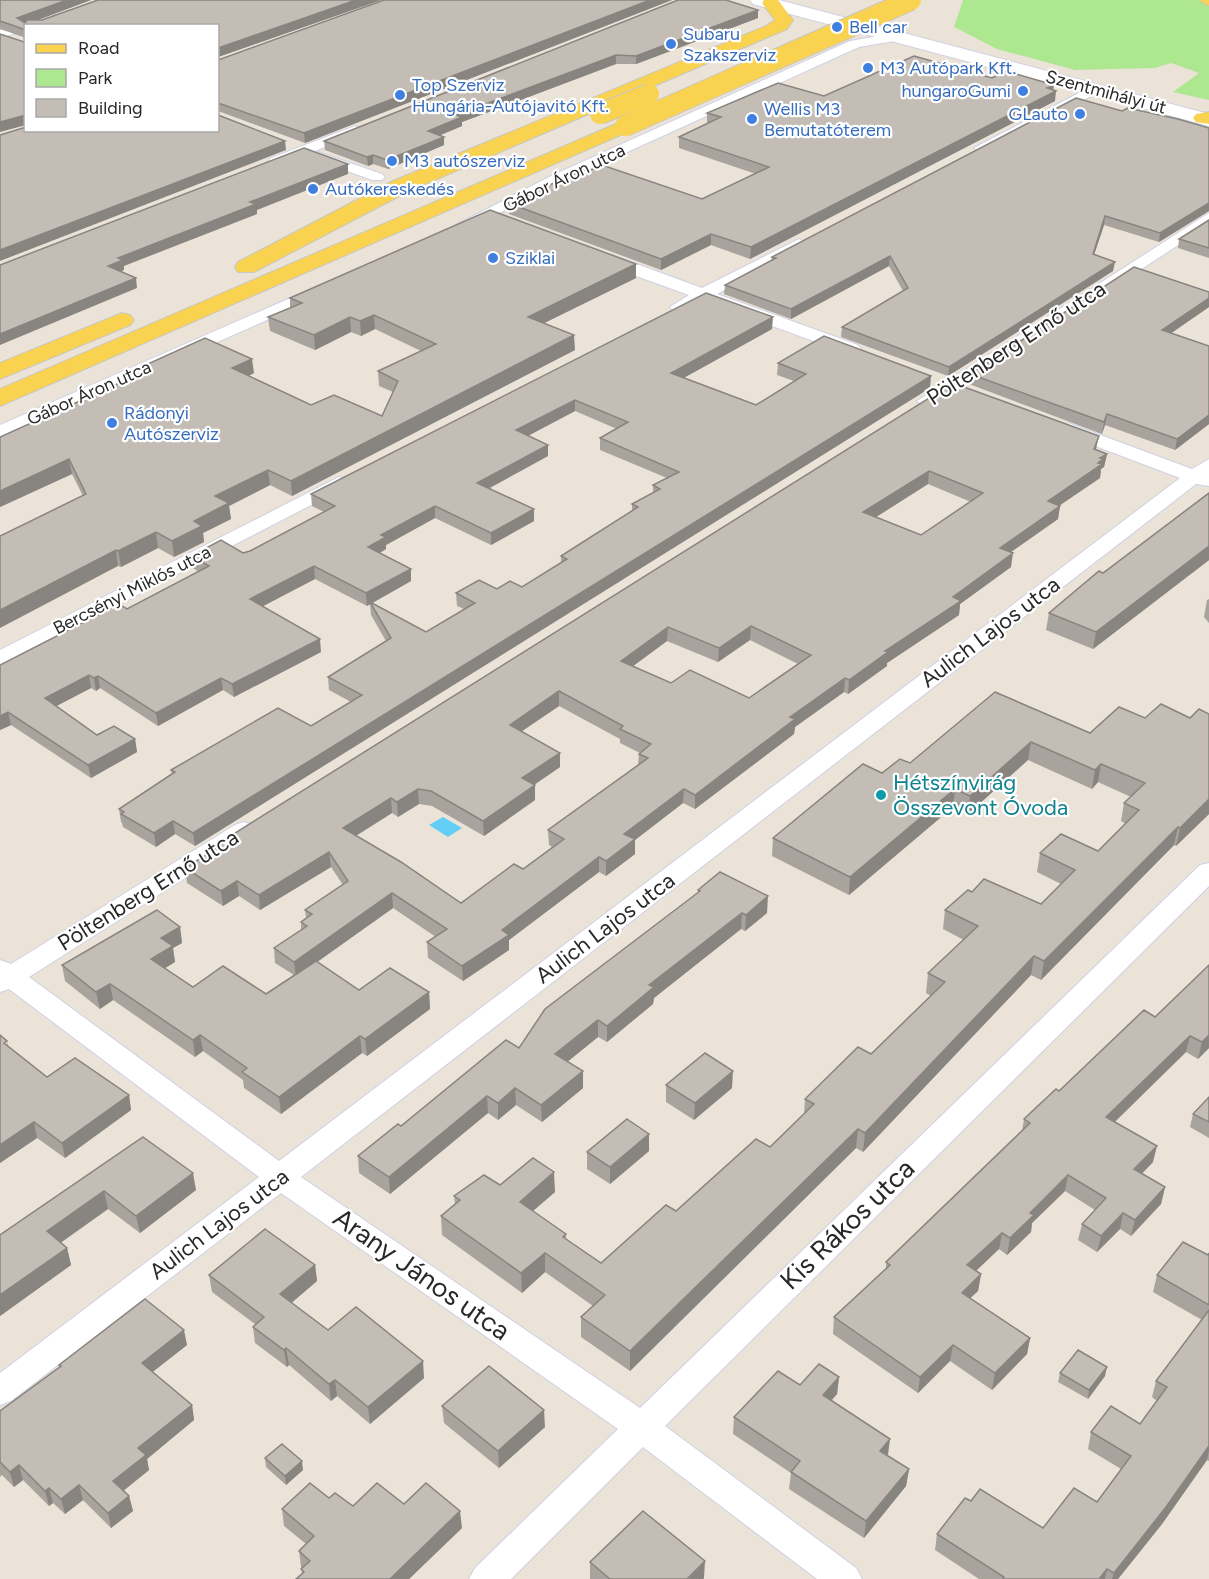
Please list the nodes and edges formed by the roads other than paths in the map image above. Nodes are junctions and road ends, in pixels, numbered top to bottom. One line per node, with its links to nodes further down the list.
1 (868, 0): 23 (main road, bridge)
2 (911, 0): 24 (main road, bridge)
3 (765, 2): 6 (main road, Szentmihályi út); 23 (main road)
4 (24, 27): 5 (street)
5 (0, 35): 7 (street)
6 (901, 36): 8 (main road, Szentmihályi út); 16 (street, Gábor Áron utca)
7 (17, 42)
8 (1094, 89): 9 (main road, Szentmihályi út); 13 (street)
9 (1207, 119)
10 (370, 124): 12 (street)
11 (282, 142): 12 (street)
12 (304, 150): 14 (street); 15 (street)
13 (967, 156)
14 (261, 167)
15 (377, 177)
16 (556, 179): 17 (street, Gábor Áron utca); 24 (main road)
17 (489, 215): 19 (street); 20 (street, Gábor Áron utca)
18 (1209, 218): 33 (street, Pöltenberg Ernő utca)
19 (510, 223)
20 (445, 234)
21 (819, 234): 26 (street)
22 (585, 251): 26 (street)
23 (246, 267): 27 (main road)
24 (272, 280): 35 (main road)
25 (337, 282): 38 (street, Gábor Áron utca)
26 (703, 295): 29 (street); 30 (street)
27 (170, 300)
28 (148, 309): 31 (main road)
29 (660, 317)
30 (865, 354)
31 (0, 372)
32 (930, 377): 33 (street)
33 (951, 385): 34 (street); 36 (street, Pöltenberg Ernő utca)
34 (973, 393)
35 (0, 398)
36 (911, 410)
37 (1050, 422): 39 (street)
38 (0, 432)
39 (1204, 474): 45 (street, Aulich Lajos utca)
40 (351, 477): 41 (street, Bercsényi Miklós utca)
41 (0, 659)
42 (263, 817): 44 (street, Pöltenberg Ernő utca)
43 (1209, 871): 47 (street, Kis Rákos utca)
44 (3, 976): 45 (street, Arany János utca)
45 (280, 1177): 46 (street, Aulich Lajos utca); 47 (street, Arany János utca)
46 (0, 1391)
47 (640, 1426): 48 (street, Kis Rákos utca); 49 (street, Arany János utca)
48 (487, 1579)
49 (844, 1579)

